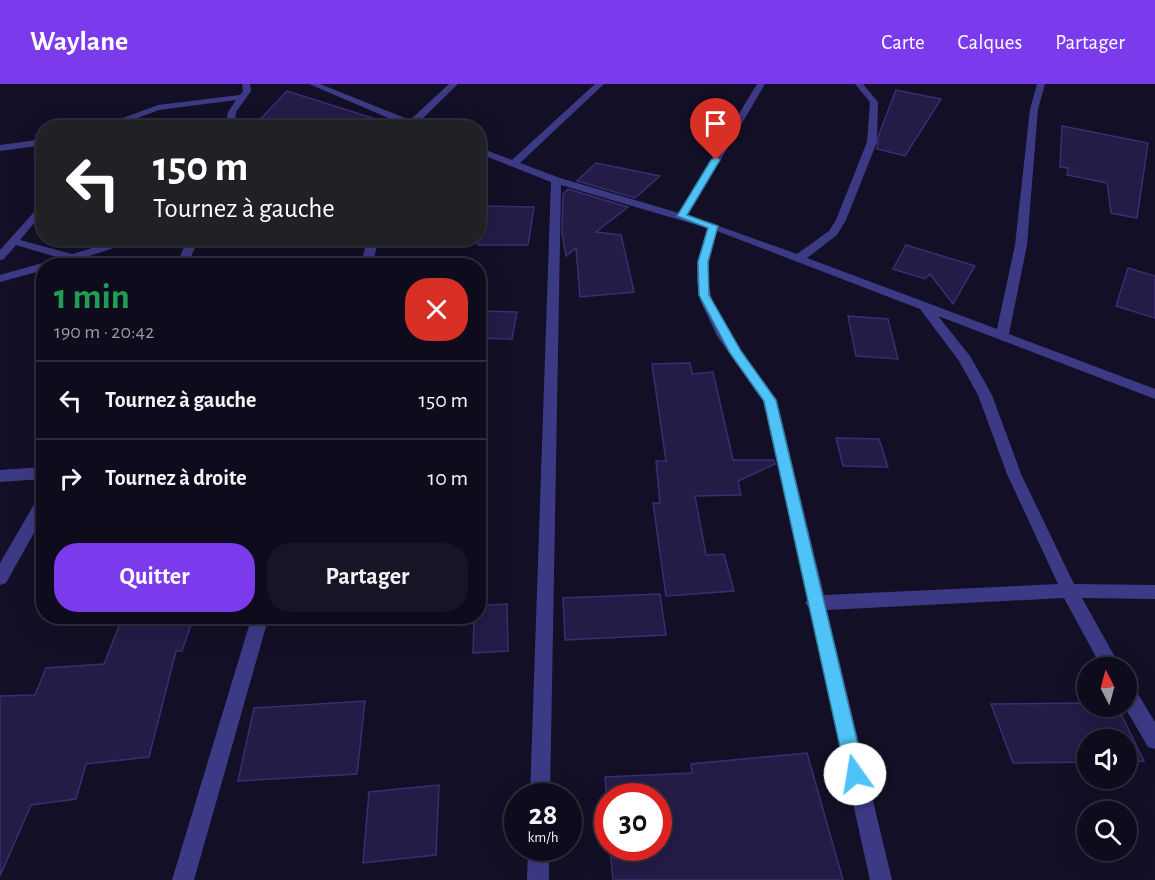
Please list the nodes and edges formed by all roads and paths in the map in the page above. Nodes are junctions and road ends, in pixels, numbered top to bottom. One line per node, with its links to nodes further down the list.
1 (246, 84): 8 (street)
2 (316, 84): 11 (street)
3 (454, 84): 12 (street)
4 (600, 84): 16 (street)
5 (761, 84): 19 (street)
6 (859, 84): 26 (street)
7 (1041, 84): 30 (street)
8 (243, 97): 9 (street); 10 (street)
9 (123, 120)
10 (230, 120)
11 (398, 120)
12 (414, 120)
13 (36, 143): 14 (street)
14 (0, 148)
15 (486, 153): 16 (street)
16 (513, 164): 17 (street)
17 (556, 180): 19 (street); 43 (street)
18 (36, 214): 21 (street)
19 (682, 216): 20 (street)
20 (713, 226): 26 (street); 38 (street)
21 (13, 242): 23 (street); 24 (street)
22 (111, 246): 24 (street)
23 (0, 257)
24 (70, 257): 25 (street)
25 (67, 258)
26 (799, 258): 29 (street)
27 (36, 268): 28 (street)
28 (0, 279)
29 (923, 304): 30 (street); 36 (street)
30 (1002, 335): 31 (street)
31 (1155, 394)
32 (36, 474): 33 (street)
33 (0, 476)
34 (36, 514): 35 (street)
35 (0, 578)
36 (1069, 591): 37 (street); 38 (street); 40 (street)
37 (1155, 592)
38 (814, 603): 47 (street)
39 (259, 624): 45 (street)
40 (1106, 657)
41 (1137, 710): 42 (street)
42 (1155, 740)
43 (540, 783)
44 (539, 861): 46 (street)
45 (183, 880)
46 (538, 880)
47 (880, 880)

